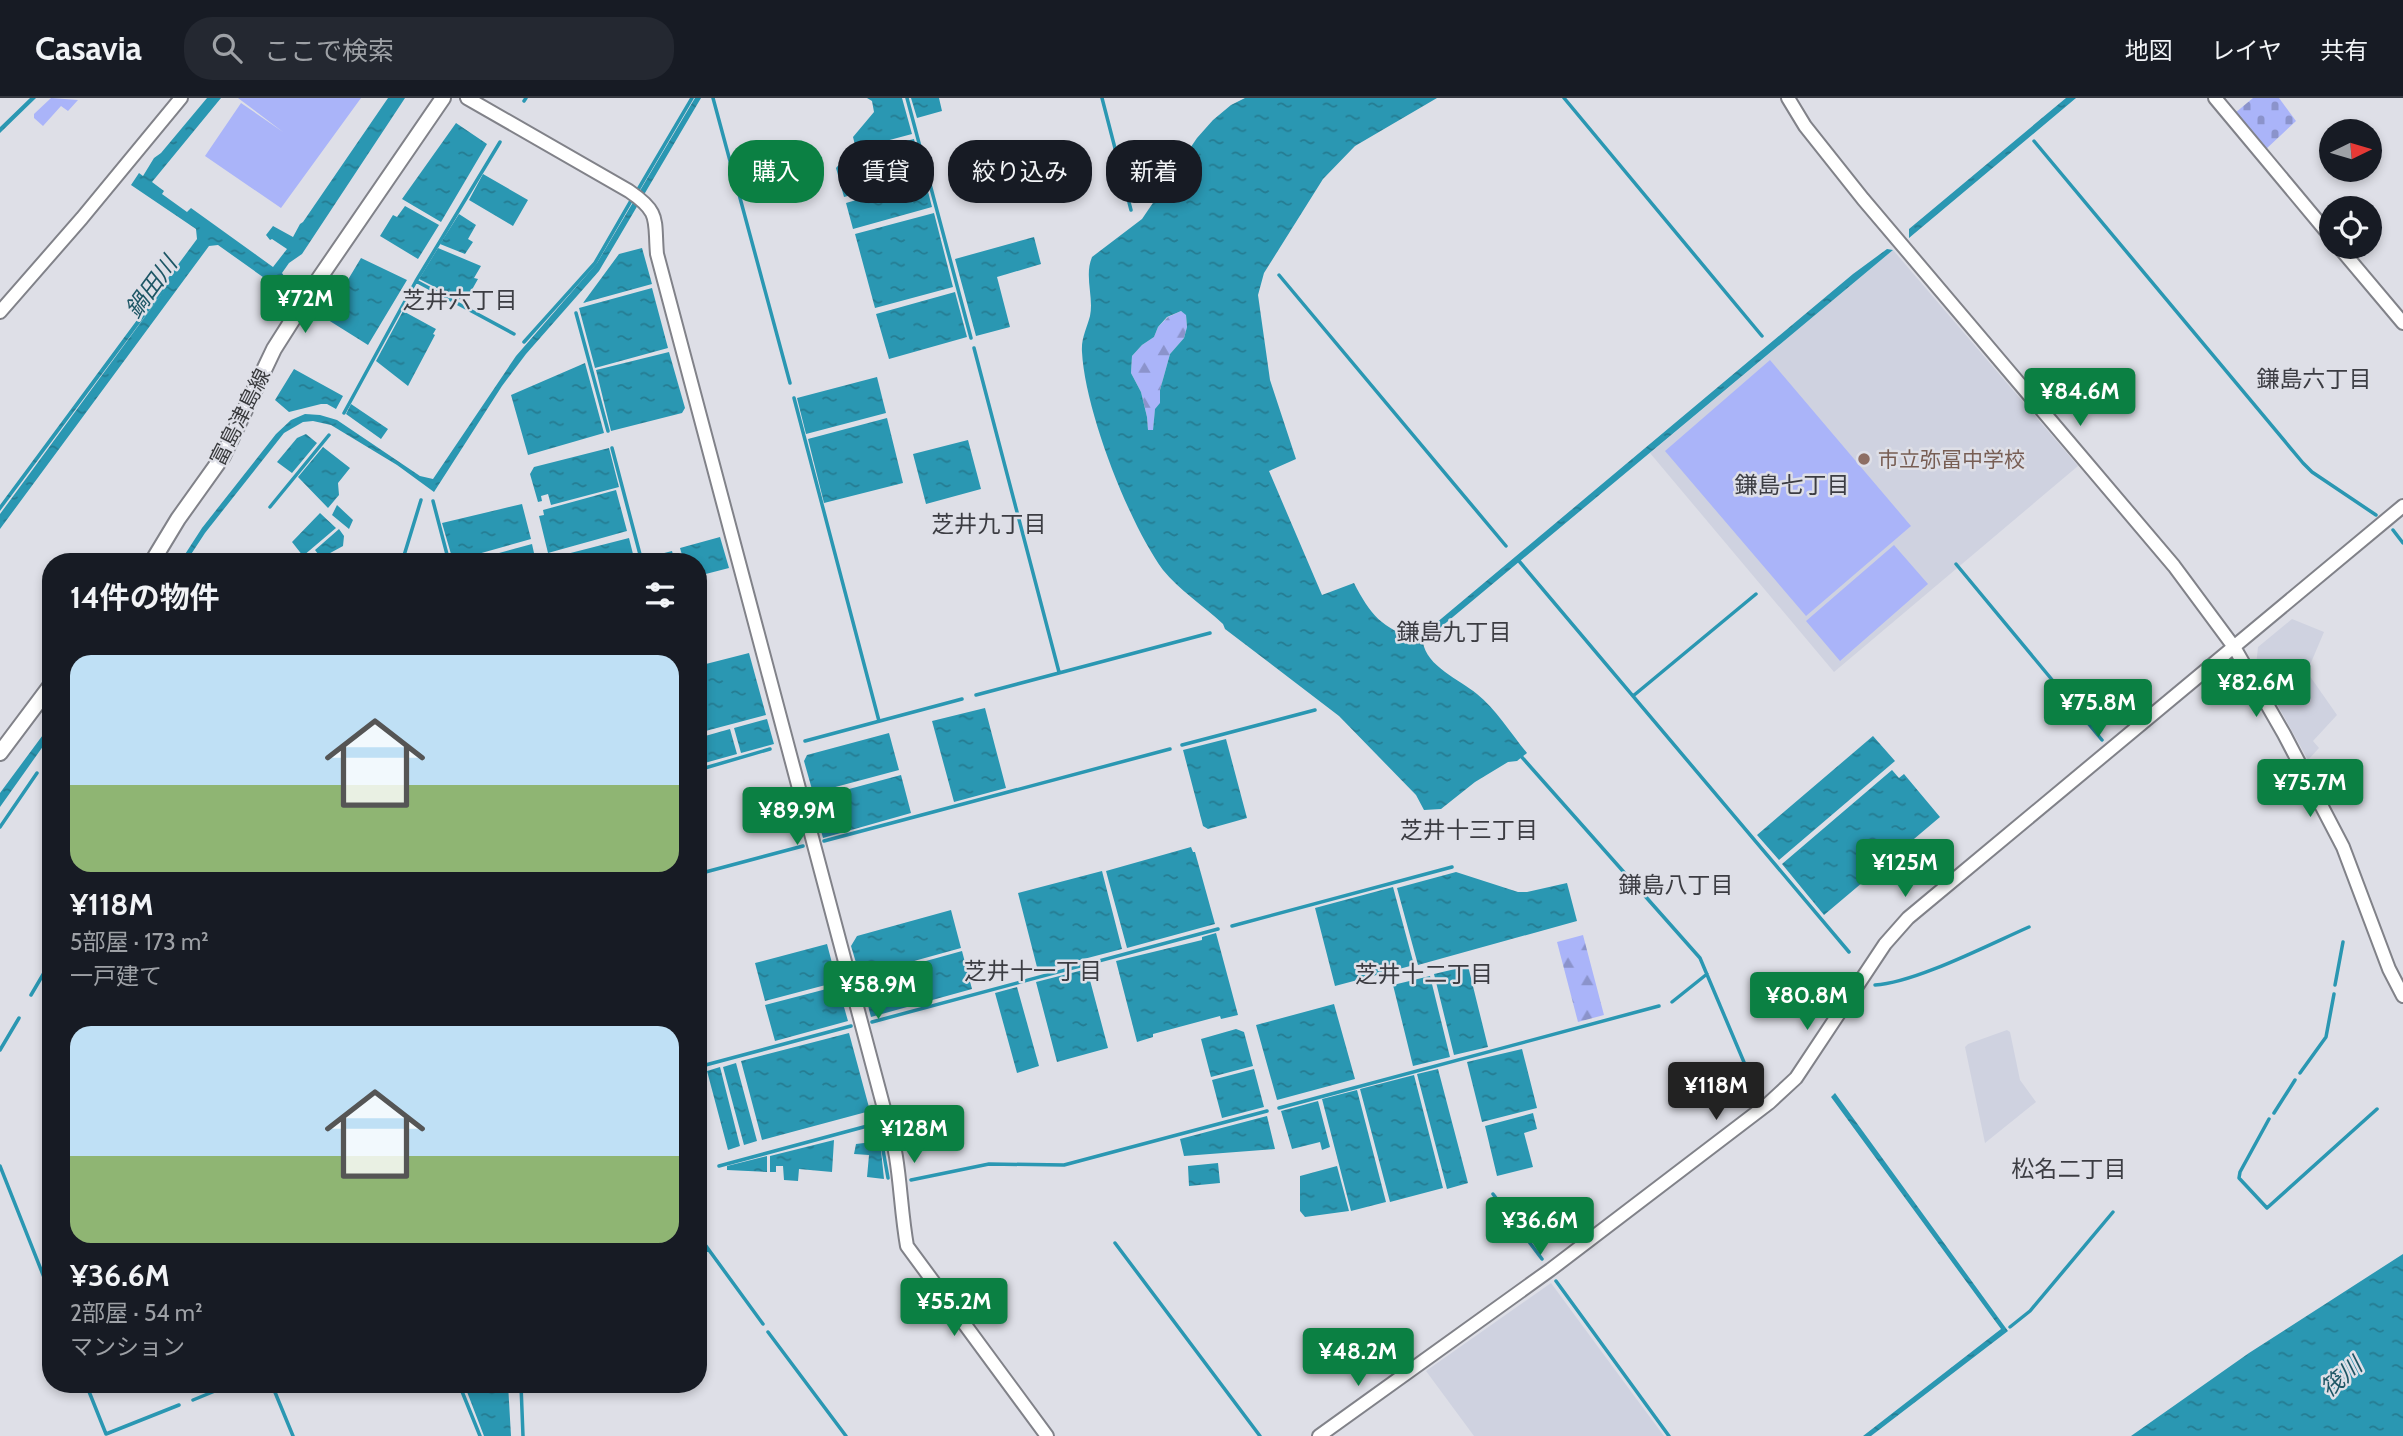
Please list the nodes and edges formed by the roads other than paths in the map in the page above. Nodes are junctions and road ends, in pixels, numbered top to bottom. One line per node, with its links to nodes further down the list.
1 (181, 98): 8 (street)
2 (443, 98): 11 (main road, 富島津島線)
3 (467, 98): 16 (street)
4 (1788, 98): 12 (street)
5 (2215, 98): 6 (street)
6 (2319, 223)
7 (2349, 259): 9 (street)
8 (0, 312)
9 (2403, 323)
10 (2403, 506): 12 (street)
11 (157, 553)
12 (2234, 647): 15 (street); 17 (street)
13 (42, 697): 14 (main road)
14 (0, 753)
15 (2403, 996)
16 (1046, 1436)
17 (1320, 1436)

